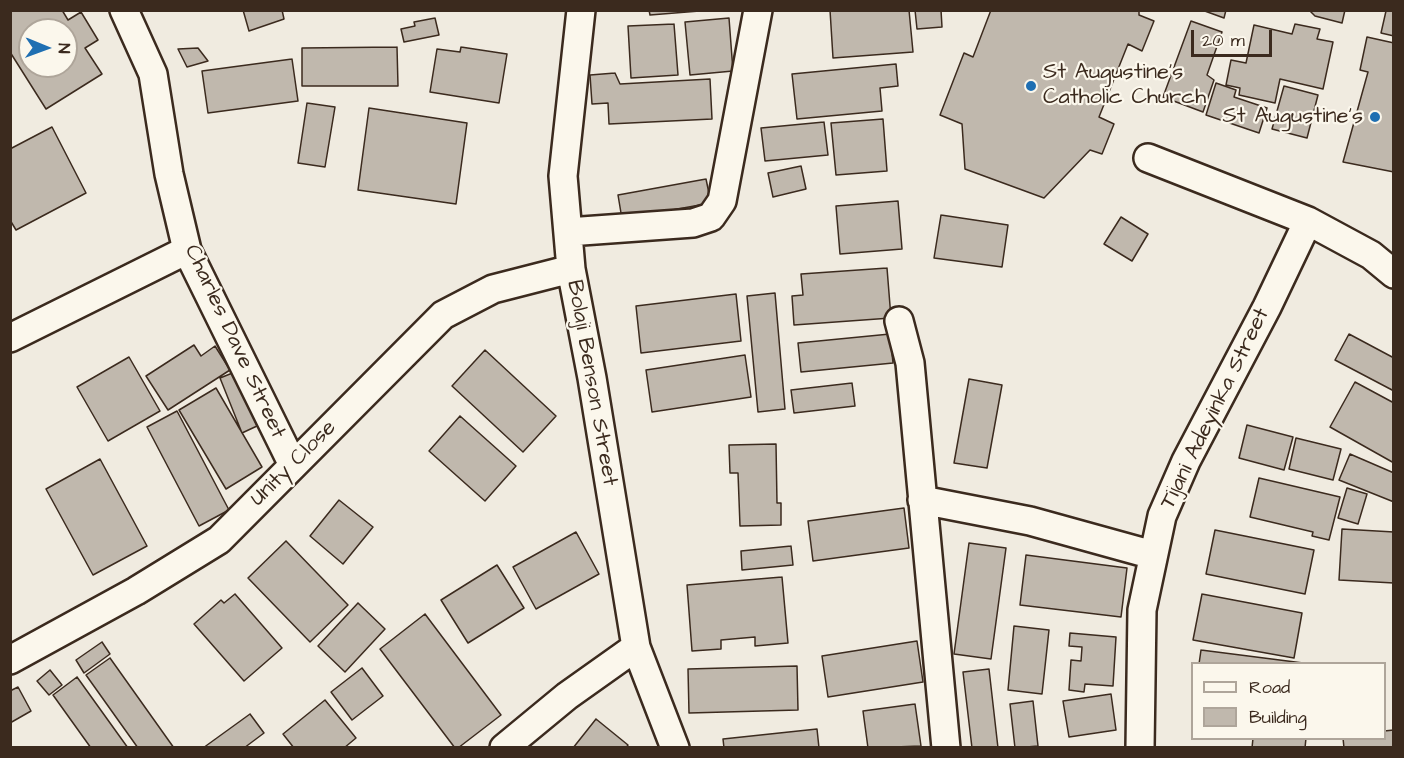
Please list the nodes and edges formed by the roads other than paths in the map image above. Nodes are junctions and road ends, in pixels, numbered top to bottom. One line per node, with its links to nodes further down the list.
1 (124, 10): 7 (street, Charles Dave Street)
2 (581, 10): 6 (street, Bolaji Benson Street)
3 (758, 10): 6 (street)
4 (1148, 158): 5 (street)
5 (1308, 221): 9 (street); 14 (street, Tijani Adeyinka Street)
6 (568, 232): 8 (street, Bolaji Benson Street)
7 (187, 250): 11 (street); 12 (street, Charles Dave Street)
8 (571, 269): 12 (street, Unity Close); 15 (street, Bolaji Benson Street)
9 (1394, 274)
10 (900, 321): 13 (street)
11 (10, 338)
12 (293, 465): 16 (street, Unity Close)
13 (922, 500): 14 (street); 19 (street)
14 (1153, 555): 20 (street, Tijani Adeyinka Street)
15 (636, 647): 17 (street); 18 (street, Bolaji Benson Street)
16 (10, 660)
17 (504, 747)
18 (675, 747)
19 (946, 747)
20 (1140, 747)

